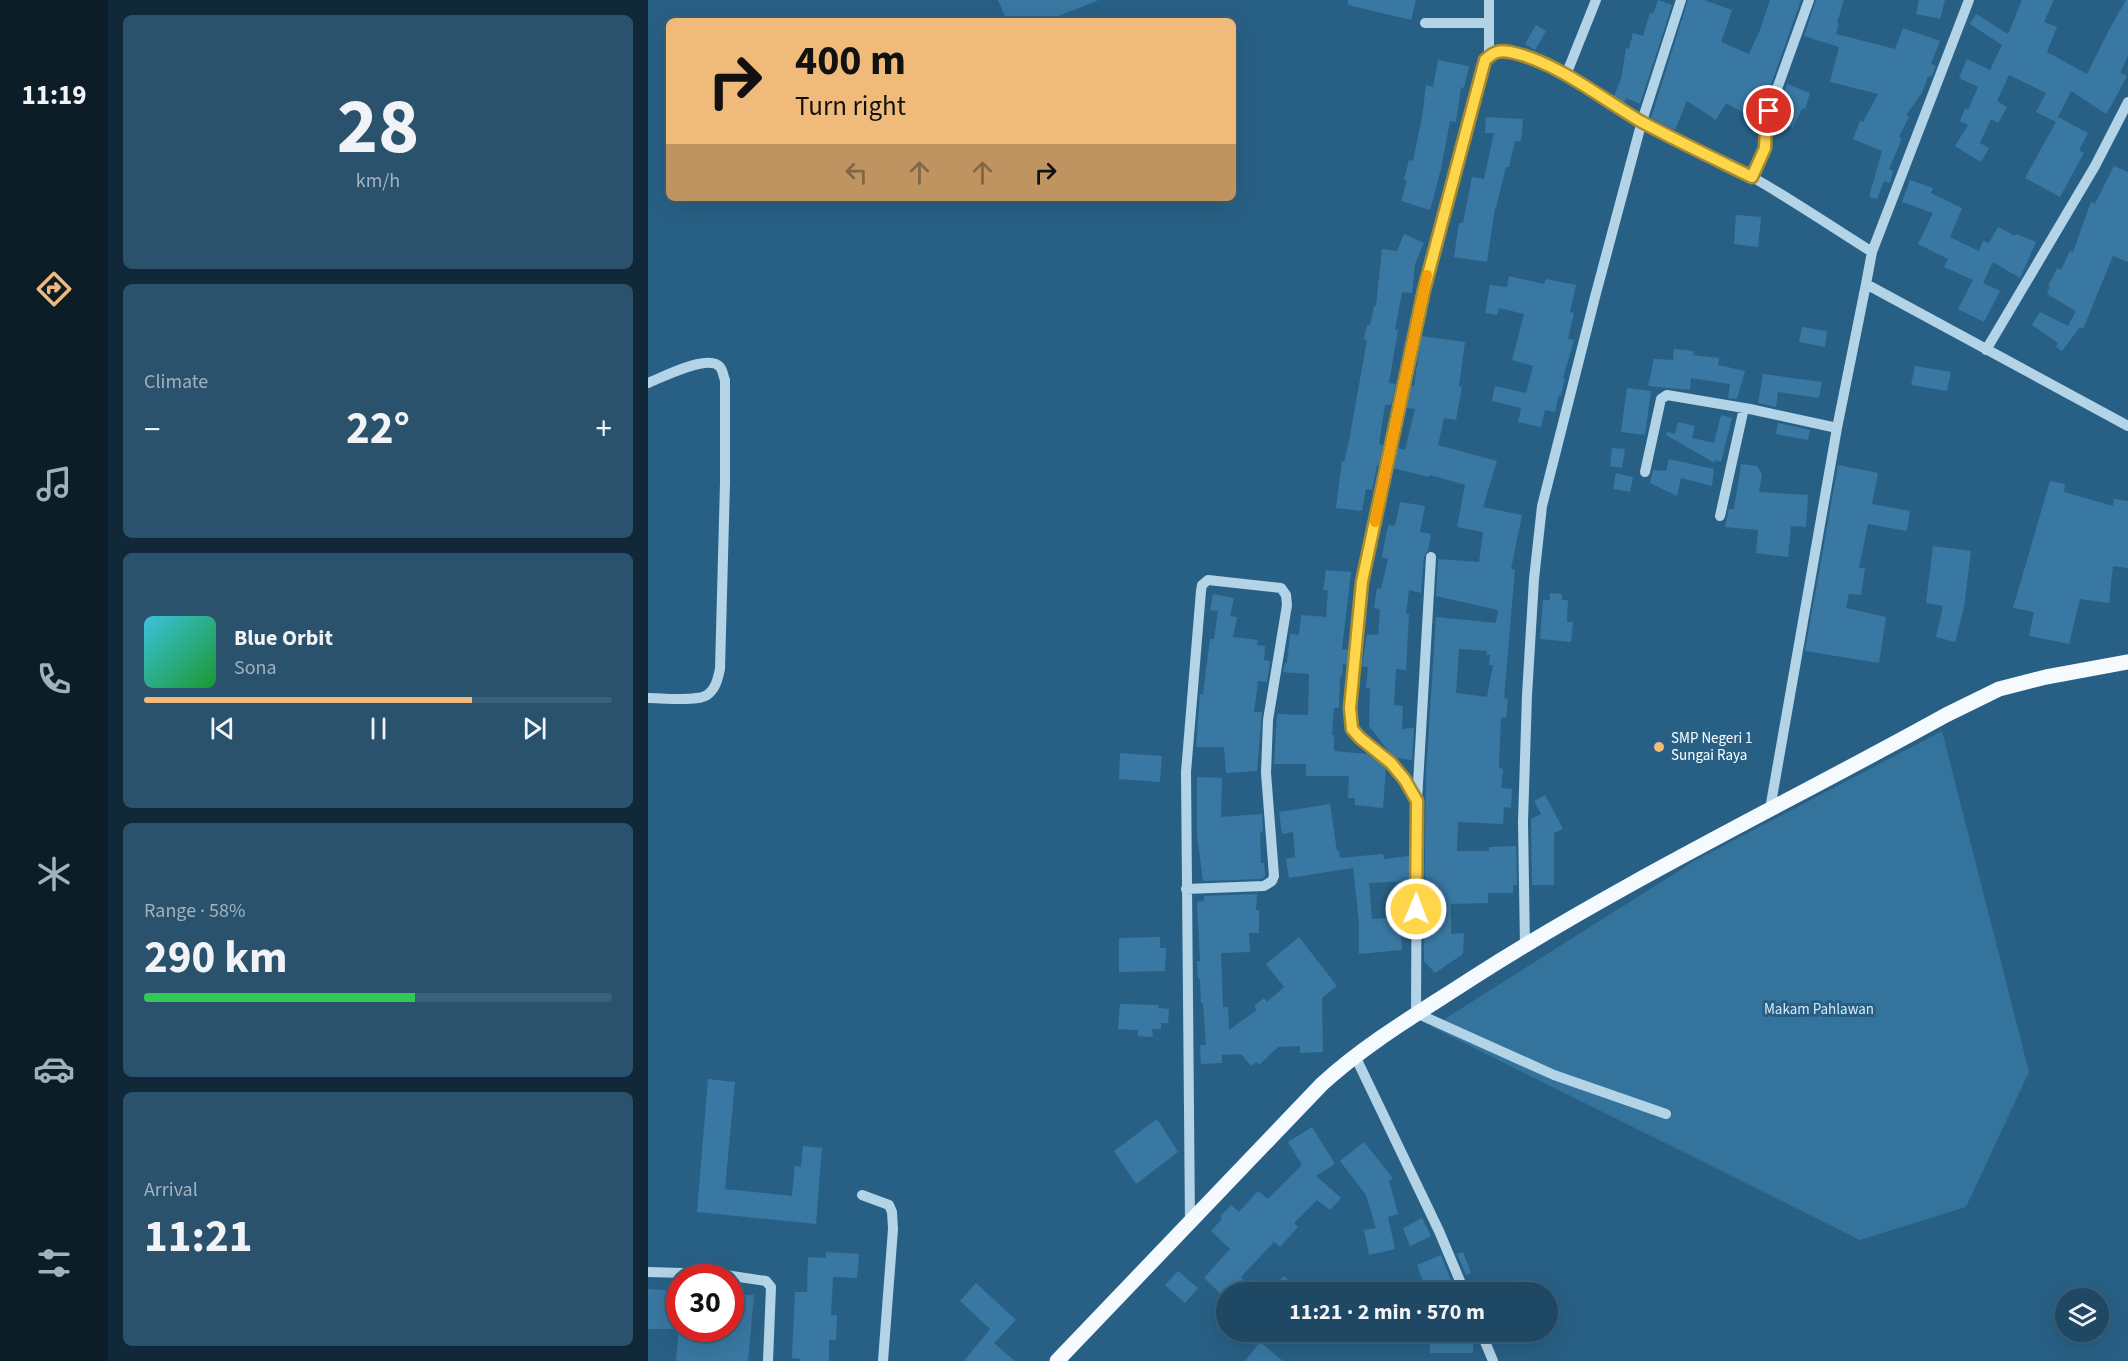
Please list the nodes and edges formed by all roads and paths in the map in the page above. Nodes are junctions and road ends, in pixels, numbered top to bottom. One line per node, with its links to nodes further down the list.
1 (1489, 0): 7 (street)
2 (1596, 0): 9 (street)
3 (1681, 0): 11 (street)
4 (1809, 0): 12 (street)
5 (1969, 0): 13 (street)
6 (1425, 23): 7 (street)
7 (1489, 23): 8 (street)
8 (1489, 57): 9 (street); 25 (street)
9 (1566, 75): 11 (street)
10 (2128, 102): 15 (street)
11 (1642, 121): 12 (street); 28 (street)
12 (1752, 177): 13 (street)
13 (1872, 252): 14 (street)
14 (1866, 284): 15 (street); 19 (street)
15 (1986, 350): 18 (street)
16 (648, 383): 24 (street)
17 (1744, 408): 19 (street); 20 (street); 21 (street)
18 (2128, 426)
19 (1837, 428): 26 (street)
20 (1646, 472)
21 (1720, 516)
22 (1431, 557): 25 (street)
23 (2128, 662): 26 (main road)
24 (648, 698)
25 (1417, 801): 29 (street)
26 (1770, 809): 28 (main road)
27 (1186, 889): 27 (street); 33 (street)
28 (1525, 946): 29 (main road)
29 (1416, 1013): 30 (main road); 31 (street)
30 (1356, 1058): 33 (main road); 35 (street)
31 (1666, 1114)
32 (862, 1195): 38 (street)
33 (1190, 1224): 39 (main road)
34 (648, 1272): 37 (street)
35 (1460, 1282)
36 (1485, 1342): 40 (street)
37 (768, 1361)
38 (883, 1361)
39 (1057, 1361)
40 (1493, 1361)

